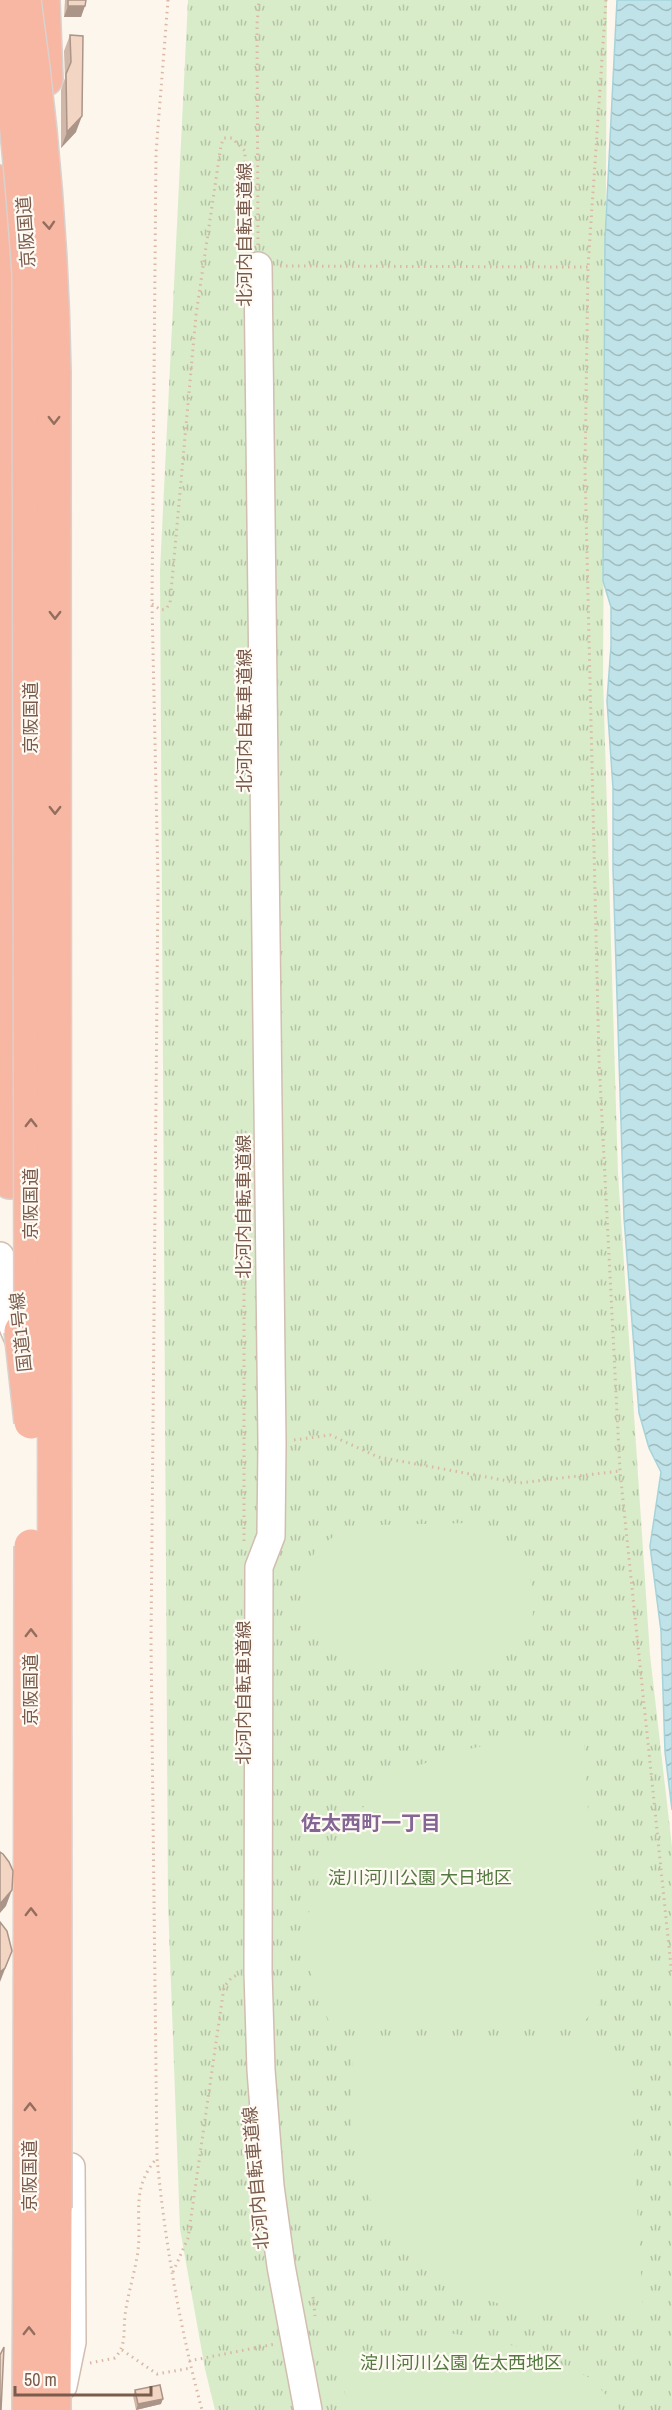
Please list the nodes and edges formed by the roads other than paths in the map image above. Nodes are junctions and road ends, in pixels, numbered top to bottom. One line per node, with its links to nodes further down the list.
1 (0, 0): 11 (highway, 京阪国道, one-way to 1, bridge)
2 (24, 0): 4 (highway, 京阪国道, bridge)
3 (43, 0): 4 (highway, bridge)
4 (46, 179): 12 (highway, 京阪国道, one-way to 12, bridge)
5 (0, 182): 7 (highway, 国道1号線)
6 (252, 262): 15 (street, 北河内自転車道線)
7 (5, 423): 8 (highway, 国道1号線)
8 (5, 542): 11 (highway, 国道1号線, bridge)
9 (0, 1256): 10 (street)
10 (0, 1300): 14 (street)
11 (31, 1422): 12 (highway, 京阪国道, one-way to 11, bridge)
12 (43, 2208): 13 (highway, 京阪国道, one-way to 12); 14 (highway, 京阪国道)
13 (29, 2410)
14 (57, 2410)
15 (308, 2410)

